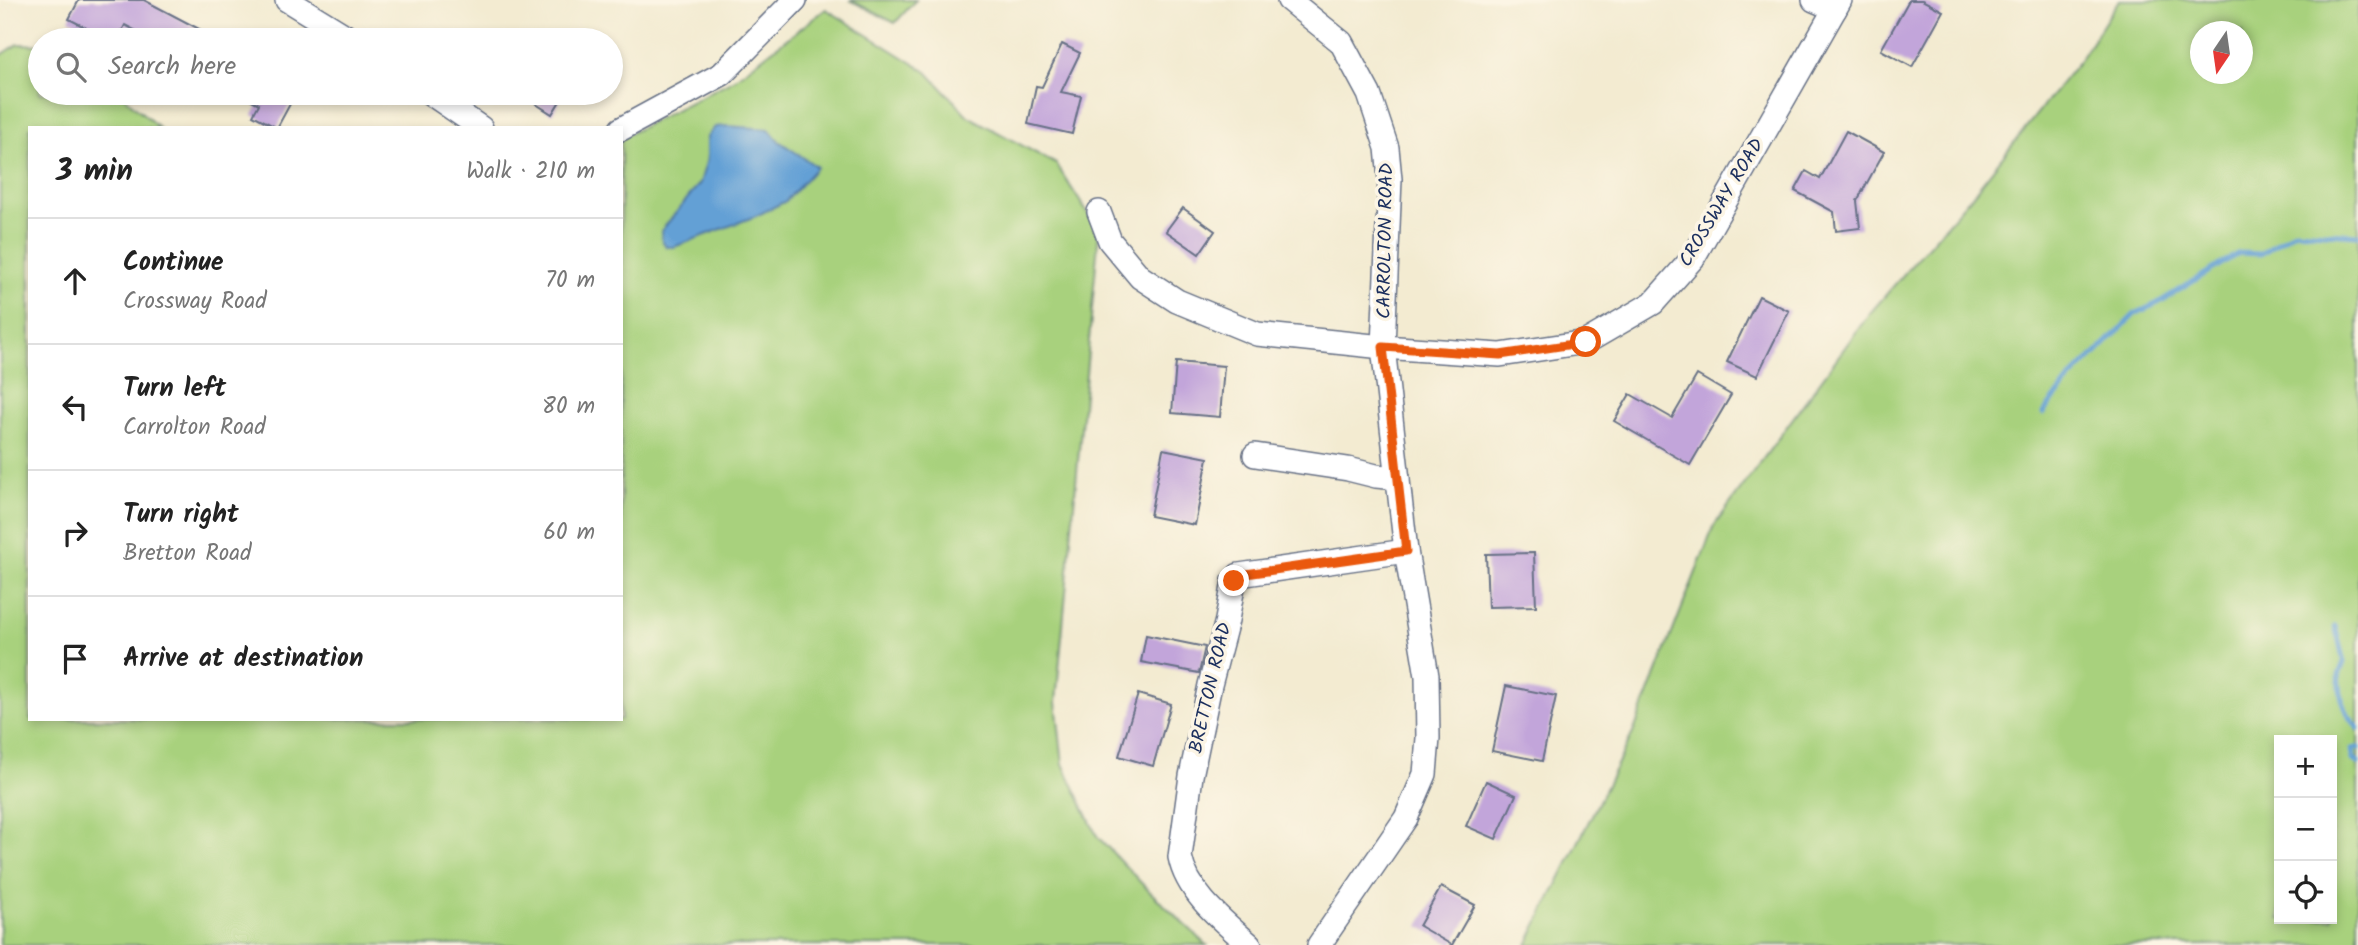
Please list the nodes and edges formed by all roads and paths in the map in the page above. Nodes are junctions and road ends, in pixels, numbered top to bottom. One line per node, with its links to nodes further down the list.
1 (287, 0): 5 (street)
2 (1289, 0): 10 (street, CARROLTON ROAD)
3 (792, 1): 8 (street)
4 (1830, 3): 10 (street, CROSSWAY ROAD)
5 (332, 28)
6 (447, 105): 7 (street)
7 (478, 126)
8 (623, 128)
9 (1099, 212): 10 (street, CROSSWAY ROAD)
10 (1383, 347): 12 (street, CARROLTON ROAD)
11 (1255, 455): 12 (street)
12 (1398, 478): 13 (street, CARROLTON ROAD)
13 (1406, 551): 14 (street, BRETTON ROAD); 15 (street, CARROLTON ROAD)
14 (1250, 945)
15 (1319, 945)

